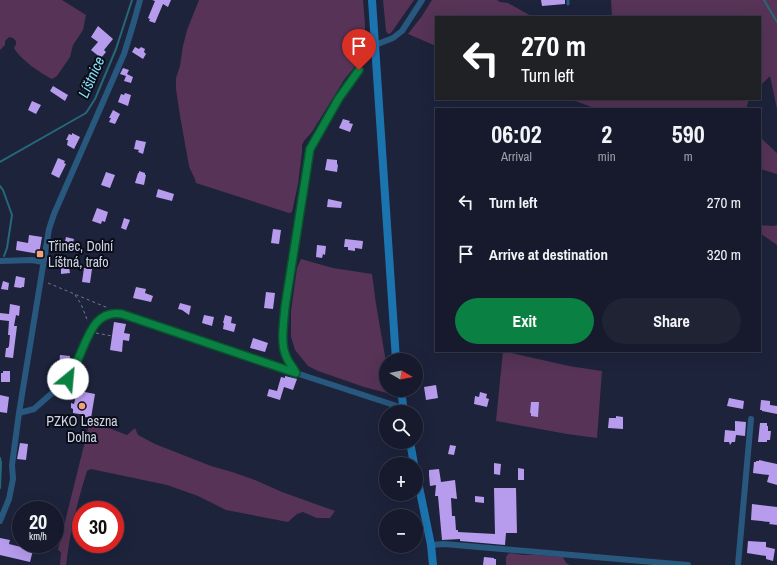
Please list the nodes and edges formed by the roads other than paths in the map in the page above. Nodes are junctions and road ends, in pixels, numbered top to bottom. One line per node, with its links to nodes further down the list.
1 (140, 0): 9 (street)
2 (372, 0): 6 (street)
3 (422, 0): 6 (street)
4 (568, 0): 5 (lane)
5 (568, 4)
6 (374, 45): 10 (street)
7 (359, 70): 11 (street)
8 (0, 262): 9 (street)
9 (44, 262): 13 (street)
10 (396, 353)
11 (296, 373): 12 (street); 13 (street)
12 (389, 405)
13 (20, 414): 16 (street)
14 (751, 419): 20 (street)
15 (422, 501): 17 (street)
16 (0, 521)
17 (431, 545): 18 (street); 19 (street)
18 (433, 565)
19 (688, 565)
20 (738, 565)

